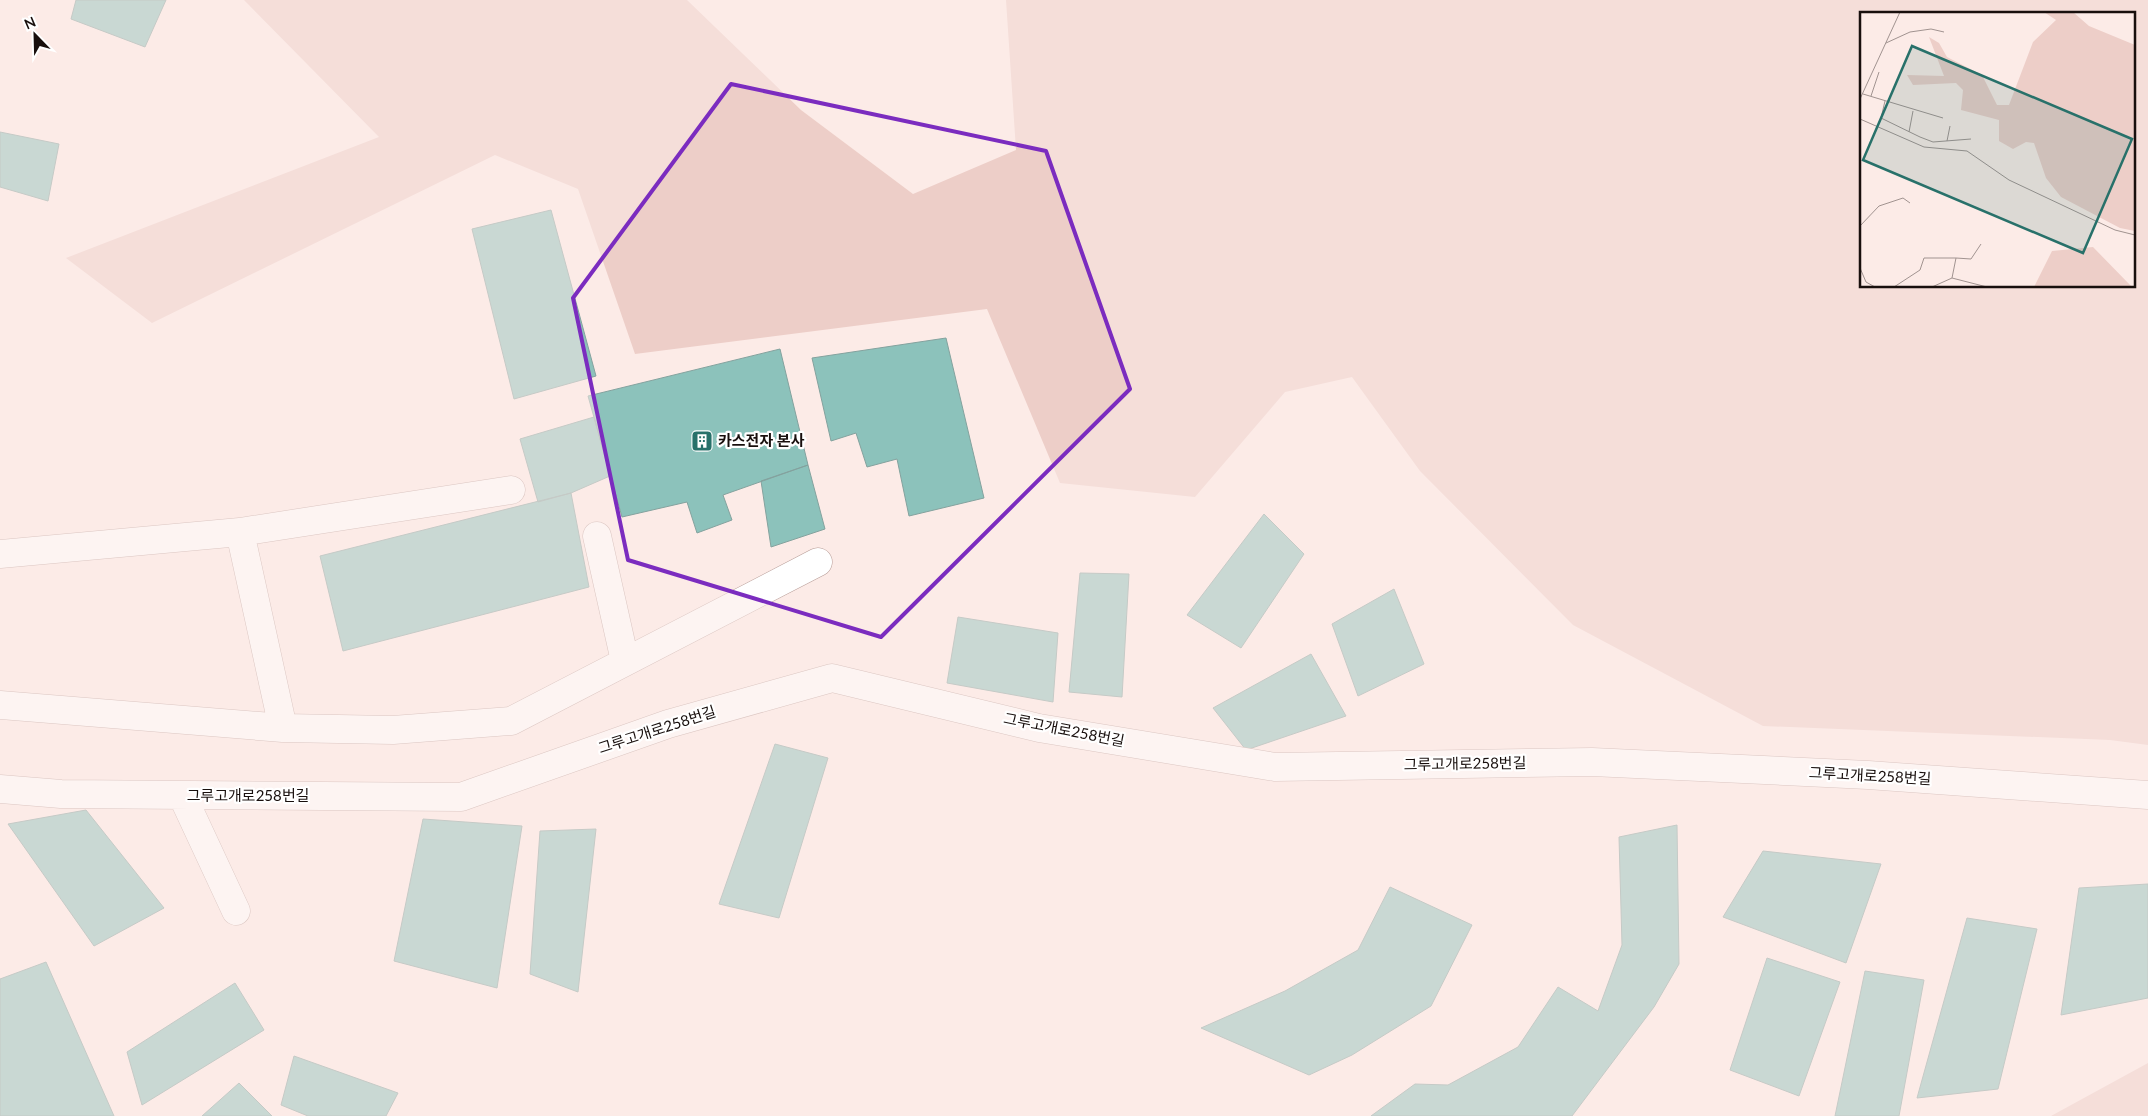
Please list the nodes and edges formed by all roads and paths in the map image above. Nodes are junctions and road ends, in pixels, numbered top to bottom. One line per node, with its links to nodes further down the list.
1 (511, 490): 2 (street)
2 (240, 532): 4 (street); 8 (street)
3 (598, 536): 6 (street)
4 (0, 554)
5 (818, 562): 6 (street)
6 (625, 661): 8 (street)
7 (0, 705): 8 (street)
8 (283, 728)
9 (0, 789): 11 (street, 그루고개로258번길)
10 (2148, 795): 11 (street, 그루고개로258번길)
11 (182, 796): 12 (street)
12 (236, 911)

